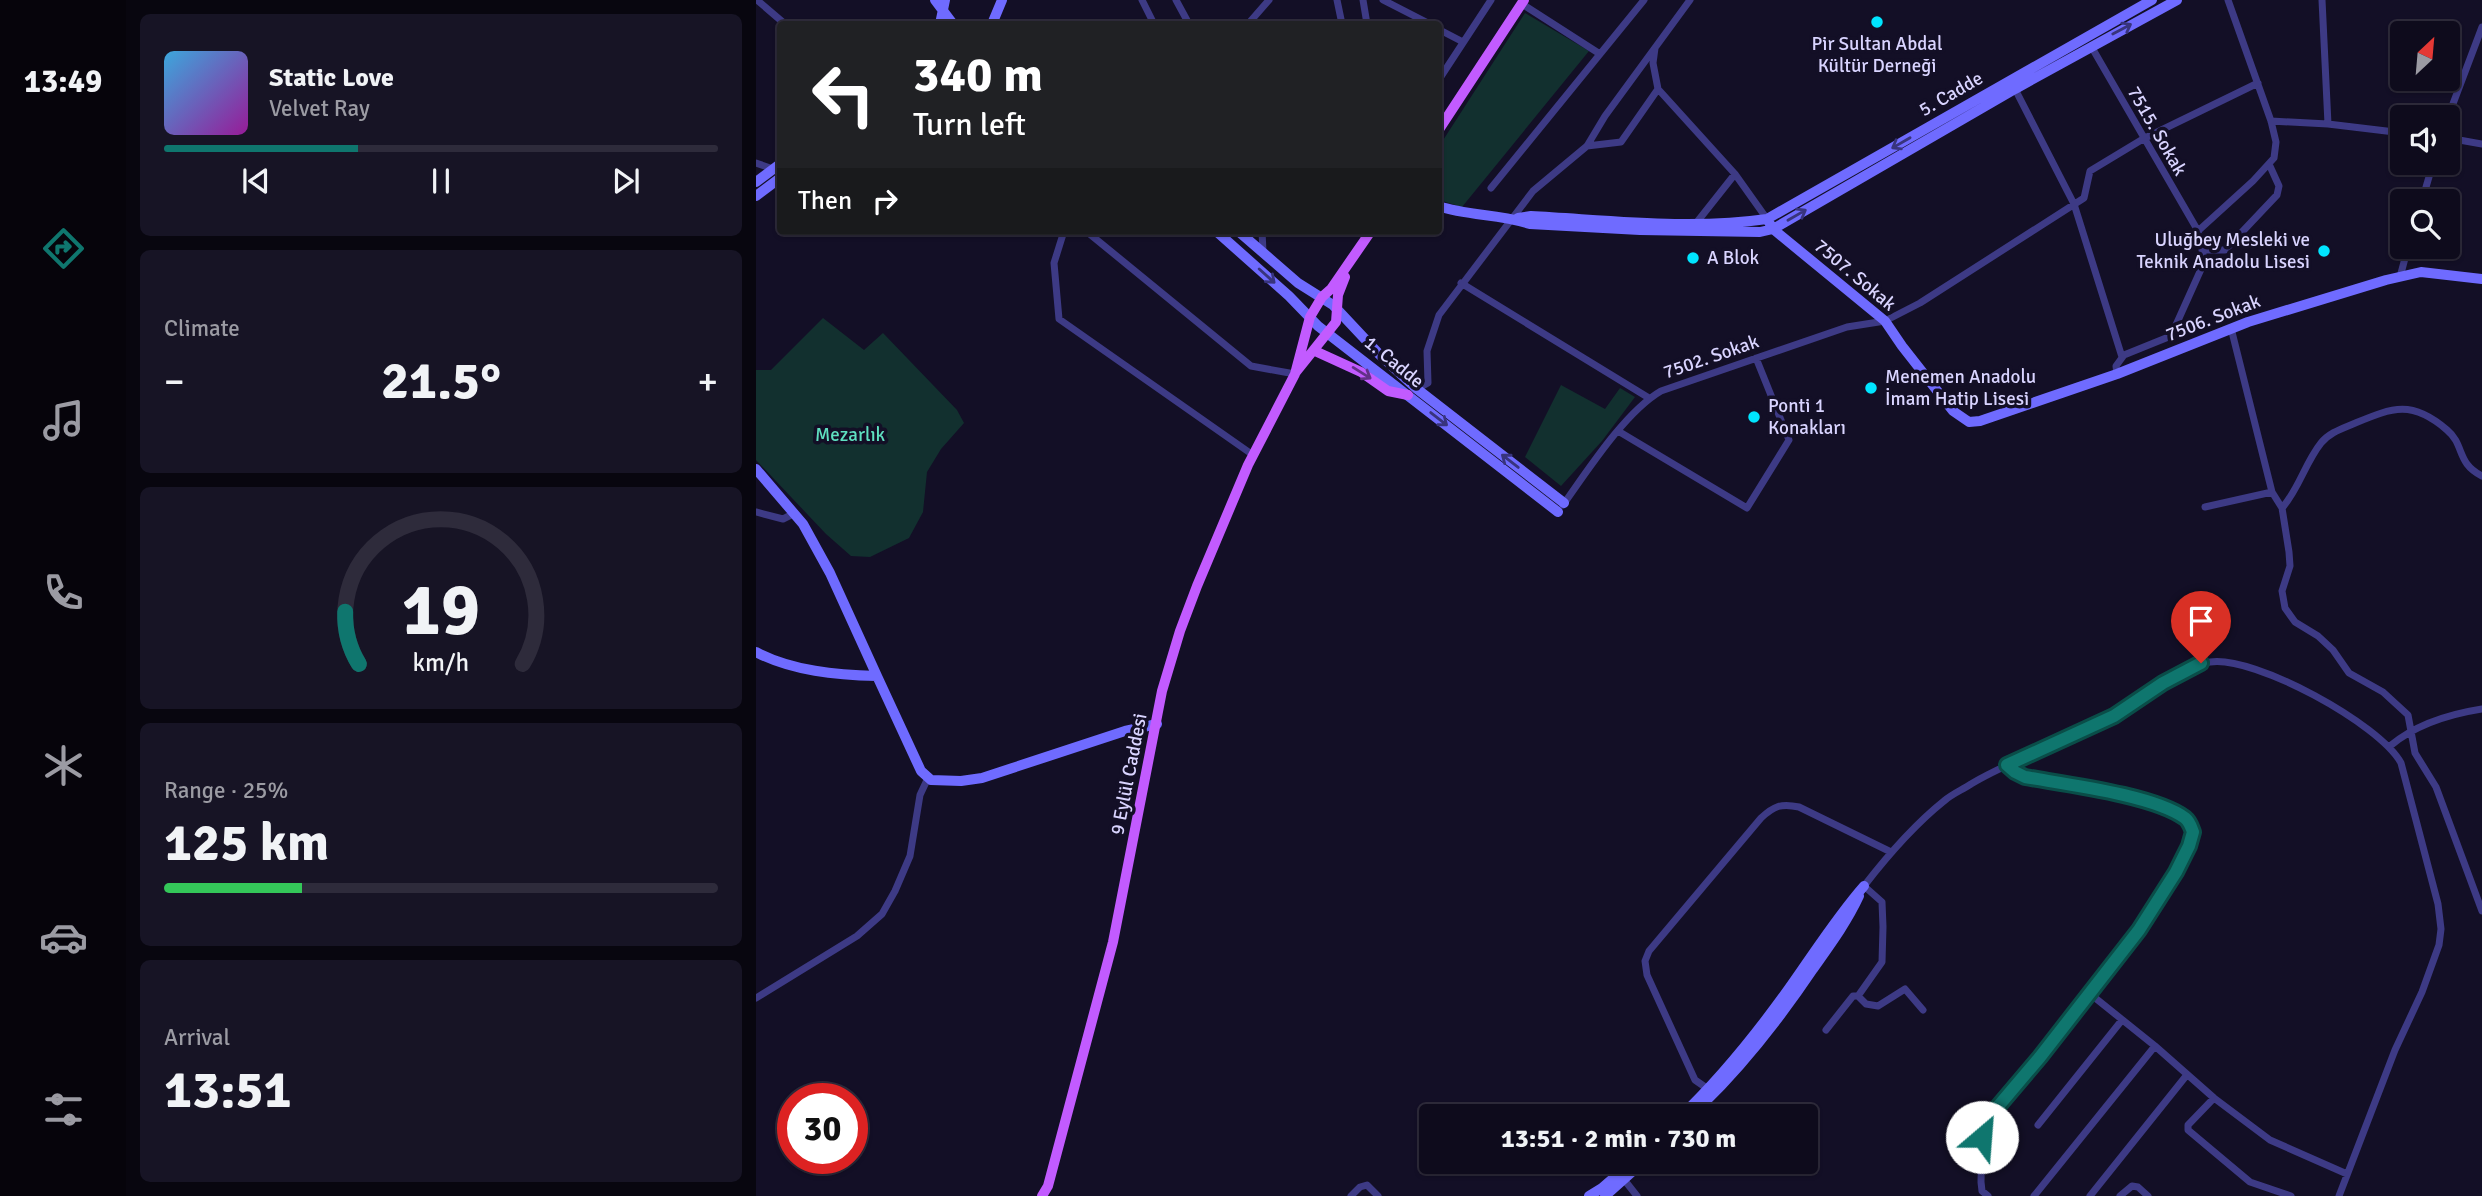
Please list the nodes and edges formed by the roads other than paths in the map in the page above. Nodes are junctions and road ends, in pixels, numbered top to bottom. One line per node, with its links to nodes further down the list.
1 (757, 0): 18 (street)
2 (1142, 0): 23 (street)
3 (1176, 0): 24 (street)
4 (1269, 0): 25 (street)
5 (1337, 0): 26 (street)
6 (1363, 0): 27 (street)
7 (1383, 0): 28 (street)
8 (1491, 0): 31 (street)
9 (1644, 0): 34 (street)
10 (1690, 0): 33 (street)
11 (2152, 0): 59 (street, 5. Cadde, one-way to 59)
12 (2177, 0): 32 (street, one-way to 12)
13 (2228, 0): 36 (street)
14 (2322, 0): 41 (street)
15 (1523, 2): 34 (street); 42 (main road)
16 (941, 3): 19 (street); 20 (street)
17 (1000, 3): 21 (street); 22 (street)
18 (782, 21)
19 (940, 21)
20 (951, 21)
21 (993, 21)
22 (1004, 21)
23 (1152, 21)
24 (1187, 21)
25 (1251, 21)
26 (1341, 21)
27 (1366, 21)
28 (1424, 21)
29 (2482, 27): 39 (street)
30 (1442, 31): 31 (street)
31 (1463, 42): 35 (street)
32 (2091, 46): 38 (street); 44 (street, 7515. Sokak)
33 (1656, 47): 37 (street); 47 (street)
34 (1600, 54): 54 (street)
35 (1442, 75)
36 (2258, 83): 40 (street); 44 (street)
37 (1658, 89): 47 (street); 51 (street)
38 (2015, 89): 56 (street); 61 (street, one-way to 38)
39 (2453, 105)
40 (2271, 121): 41 (street); 49 (street)
41 (2328, 124): 43 (street)
42 (1442, 125)
43 (2390, 131)
44 (2143, 139): 56 (street); 62 (street, 7515. Sokak)
45 (2460, 140): 46 (street)
46 (2482, 144)
47 (1587, 146): 58 (street)
48 (756, 163): 50 (street)
49 (2269, 164): 62 (street); 69 (street)
50 (777, 166): 53 (street)
51 (1735, 174): 59 (street); 60 (street)
52 (777, 180): 55 (street)
53 (756, 182)
54 (1491, 188)
55 (756, 196)
56 (2074, 204): 79 (street, 7502. Sokak); 83 (street)
57 (1442, 207): 58 (street)
58 (1514, 219): 60 (street); 61 (street); 75 (street)
59 (1767, 219): 60 (street); 61 (street, 7507. Sokak)
60 (1697, 222)
61 (1773, 229): 79 (street, 7507. Sokak)
62 (2198, 231): 69 (street, 7515. Sokak)
63 (1064, 235): 91 (street)
64 (1091, 235): 85 (street)
65 (1220, 235): 78 (street, 1. Cadde, one-way to 78)
66 (1243, 235): 70 (street, 1. Cadde)
67 (1262, 235): 70 (street)
68 (1368, 235): 72 (main road, 9 Eylül Caddesi)
69 (2202, 250): 83 (street)
70 (1263, 252): 76 (street, 1. Cadde)
71 (2405, 259): 73 (street)
72 (1349, 264): 76 (main road, 9 Eylül Caddesi); 77 (main road, 9 Eylül Caddesi)
73 (2400, 277): 74 (street, 7506. Sokak); 80 (street, 7506. Sokak)
74 (2482, 279)
75 (1461, 283): 87 (street); 88 (street)
76 (1322, 297): 77 (street, 1. Cadde); 78 (main road, 9 Eylül Caddesi)
77 (1338, 311): 81 (main road, 9 Eylül Caddesi); 87 (street, 1. Cadde)
78 (1310, 317): 81 (street, 1. Cadde); 85 (main road, 9 Eylül Caddesi)
79 (1885, 321): 84 (street, 7502. Sokak); 89 (street, 7507. Sokak)
80 (2231, 328): 86 (street, 7506. Sokak); 94 (street)
81 (1328, 331): 82 (main road, 9 Eylül Caddesi); 87 (street, 1. Cadde)
82 (1315, 351): 85 (main road, 9 Eylül Caddesi); 87 (main road, one-way to 87)
83 (2122, 357): 86 (street)
84 (1756, 358): 88 (street, 7502. Sokak); 90 (street)
85 (1294, 374): 91 (main road, 9 Eylül Caddesi)
86 (2117, 374): 89 (street, 7506. Sokak)
87 (1413, 392): 95 (street, 1. Cadde)
88 (1648, 398): 90 (street, 7502. Sokak)
89 (1962, 419)
90 (1618, 431): 95 (street, 7502. Sokak)
91 (1253, 455): 103 (main road, 9 Eylül Caddesi)
92 (757, 471): 99 (street)
93 (2482, 477): 97 (street)
94 (2272, 492): 96 (street); 97 (street)
95 (1561, 507)
96 (2205, 507)
97 (2282, 508): 104 (street)
98 (756, 512): 99 (street)
99 (795, 513): 101 (street)
100 (756, 652): 101 (street)
101 (877, 676): 107 (street)
102 (2482, 709): 104 (street)
103 (1157, 724): 107 (street); 128 (main road, 9 Eylül Caddesi)
104 (2404, 737): 105 (street); 110 (street)
105 (2390, 747): 106 (street); 126 (street)
106 (2007, 765): 108 (street); 111 (street)
107 (927, 779): 113 (street)
108 (1891, 852): 109 (street); 119 (street)
109 (1864, 886): 112 (street); 119 (street); 122 (street)
110 (2482, 911)
111 (2089, 993): 115 (street); 134 (street)
112 (1858, 996): 114 (street); 116 (street)
113 (756, 998)
114 (1923, 1010)
115 (2122, 1020): 117 (street); 123 (street)
116 (1826, 1030)
117 (2155, 1046): 118 (street); 135 (street)
118 (2186, 1076): 120 (street); 136 (street)
119 (1708, 1089): 121 (street)
120 (2214, 1098): 126 (street); 139 (street)
121 (1693, 1104)
122 (1702, 1104)
123 (2038, 1125)
124 (1623, 1174): 127 (street)
125 (1625, 1174): 127 (street)
126 (2347, 1174): 140 (street)
127 (1621, 1177): 131 (street); 132 (street); 133 (street)
128 (1042, 1196)
129 (1351, 1196): 130 (street)
130 (1378, 1196)
131 (1589, 1196)
132 (1605, 1196)
133 (1637, 1196)
134 (1988, 1196)
135 (2034, 1196)
136 (2090, 1196)
137 (2120, 1196): 138 (street)
138 (2148, 1196)
139 (2291, 1196)
140 (2339, 1196)

